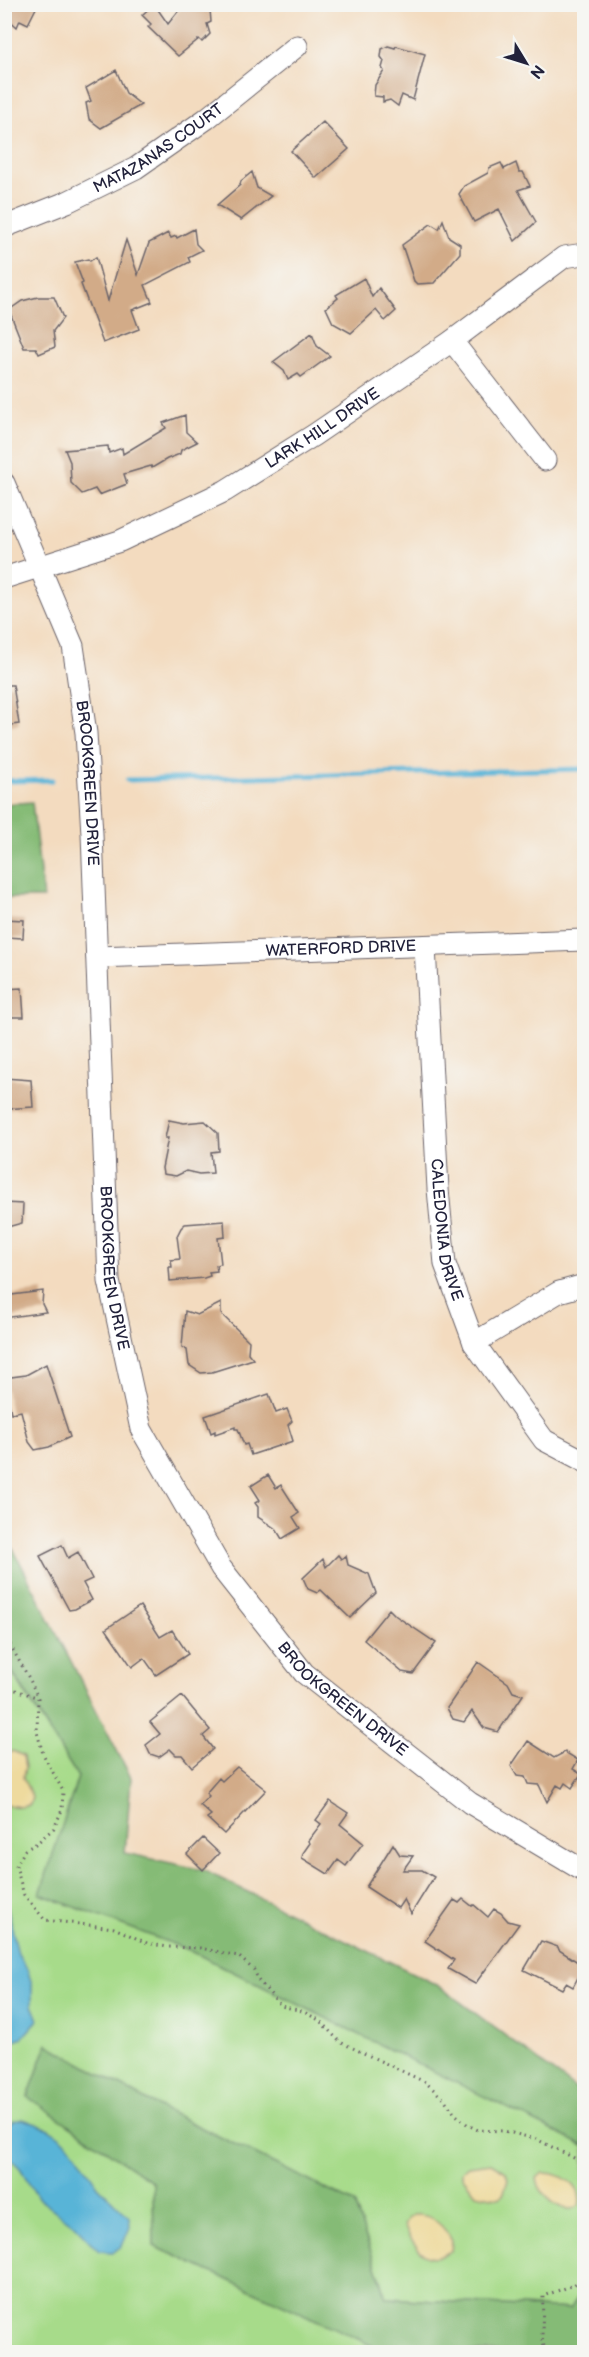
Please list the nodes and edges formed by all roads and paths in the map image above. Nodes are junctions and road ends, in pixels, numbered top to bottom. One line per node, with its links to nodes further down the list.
1 (297, 46): 2 (street, MATAZANAS COURT)
2 (4, 227)
3 (585, 254): 4 (street, LARK HILL DRIVE)
4 (452, 341): 5 (street); 7 (street, LARK HILL DRIVE)
5 (545, 460)
6 (4, 483): 7 (street, BROOKGREEN DRIVE)
7 (40, 565): 8 (street, LARK HILL DRIVE); 11 (street, BROOKGREEN DRIVE)
8 (4, 578)
9 (585, 940): 10 (street, WATERFORD DRIVE)
10 (425, 948): 11 (street, WATERFORD DRIVE); 13 (street, CALEDONIA DRIVE)
11 (97, 957): 18 (street, BROOKGREEN DRIVE)
12 (585, 1285): 13 (street)
13 (474, 1343): 14 (street, CALEDONIA DRIVE)
14 (585, 1461)
15 (4, 1634): 17 (path)
16 (4, 1686): 17 (path)
17 (38, 1698): 19 (path)
18 (585, 1870)
19 (585, 2163)
20 (585, 2276): 21 (path)
21 (545, 2352)

